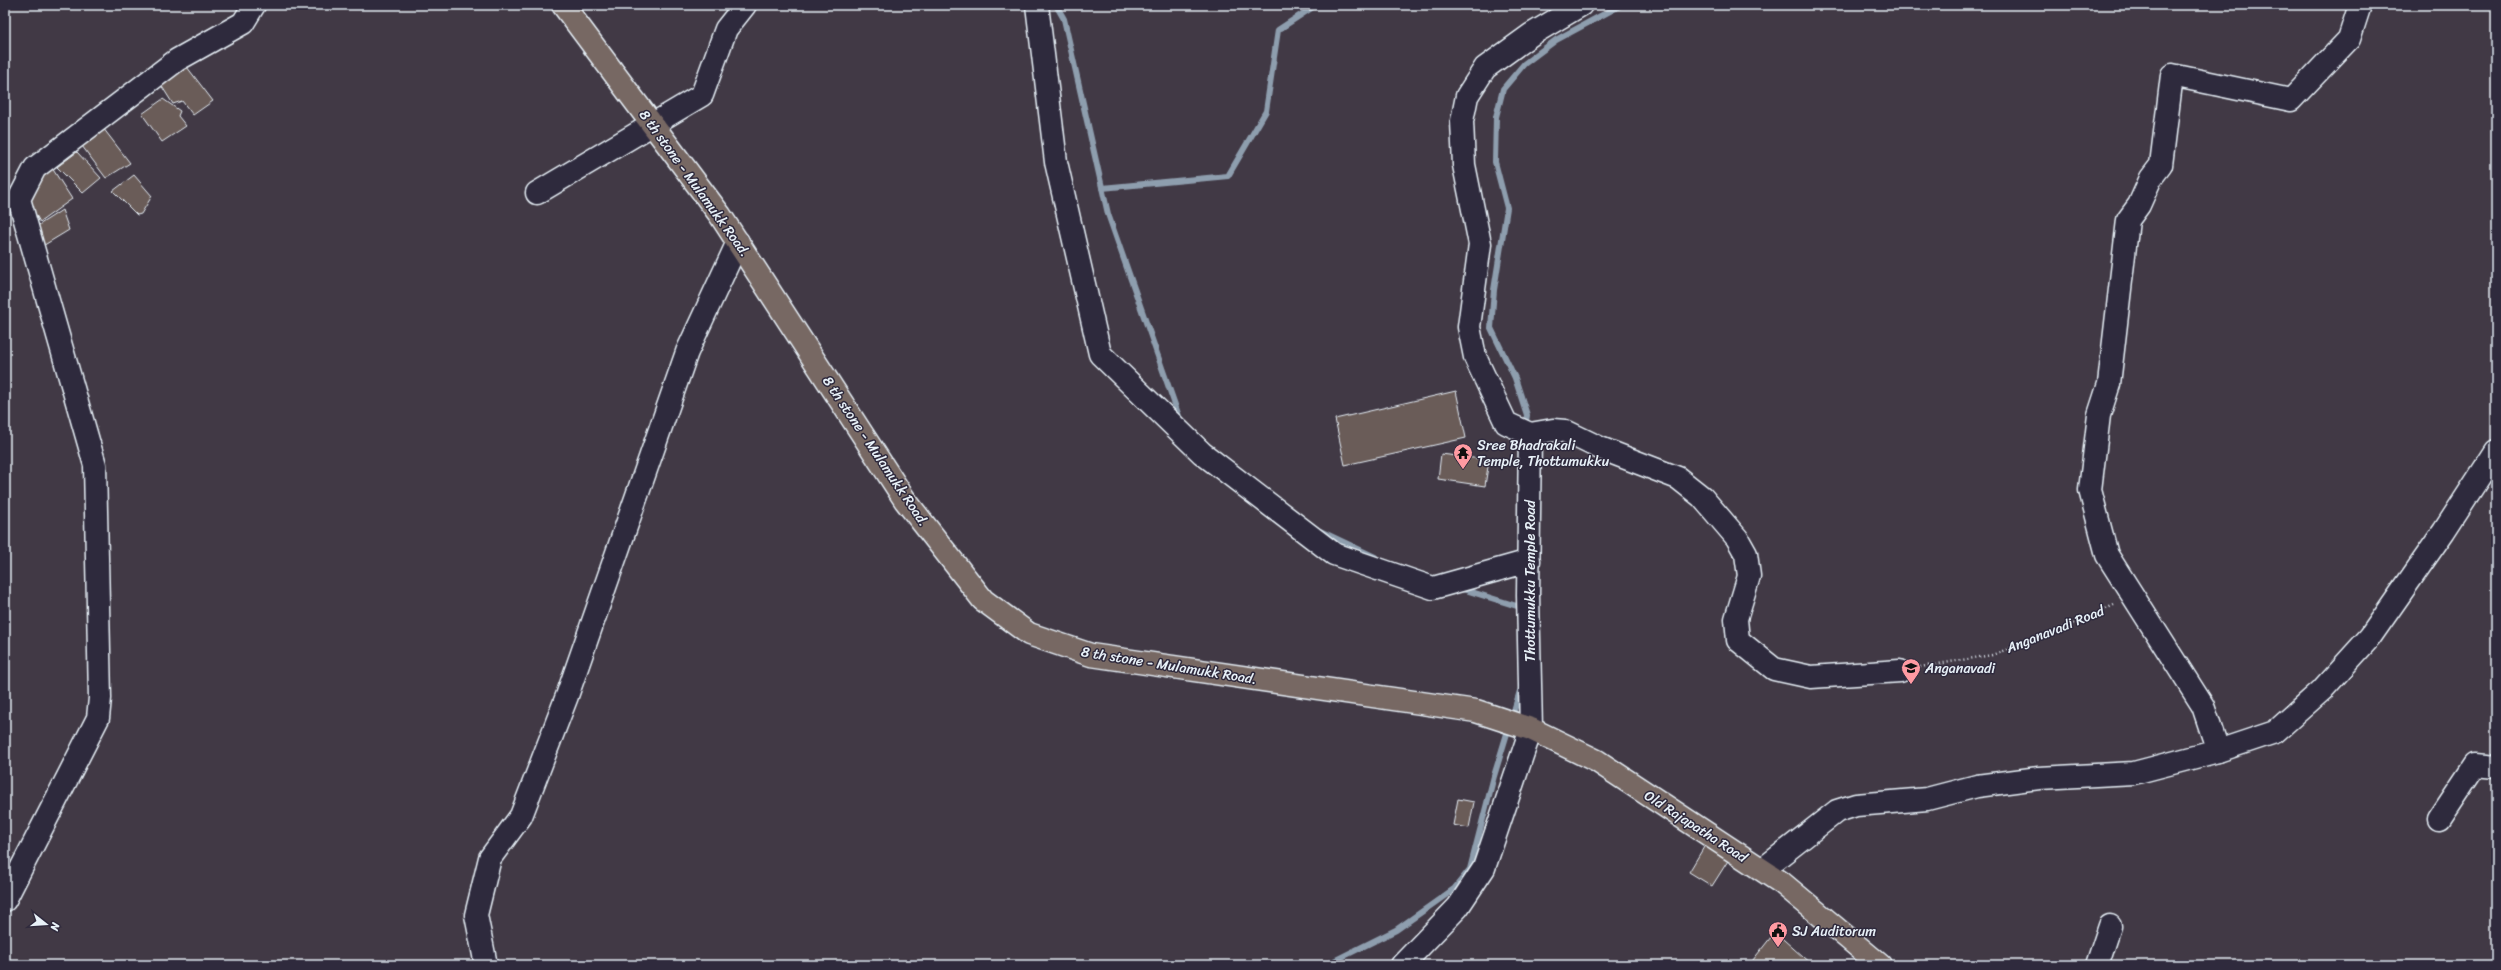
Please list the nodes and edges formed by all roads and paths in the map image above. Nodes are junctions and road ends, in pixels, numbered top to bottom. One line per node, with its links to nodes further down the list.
1 (254, 5): 21 (street)
2 (563, 5): 7 (main road, 8 th stone - Mulamukk Road.)
3 (745, 5): 7 (street)
4 (1037, 5): 12 (street)
5 (1581, 5): 10 (street)
6 (2360, 5): 13 (street)
7 (652, 123): 8 (street); 9 (main road, 8 th stone - Mulamukk Road.)
8 (537, 193)
9 (738, 242): 15 (main road, 8 th stone - Mulamukk Road.); 23 (street)
10 (1530, 434): 12 (street, Thottumukku Temple Road); 14 (street)
11 (2496, 451): 17 (street)
12 (1521, 563): 16 (street, Thottumukku Temple Road)
13 (2132, 596): 14 (path, Anganavadi Road); 17 (street)
14 (1900, 671)
15 (1494, 716): 16 (main road, Old Rajapatha Road)
16 (1528, 728): 20 (main road, Old Rajapatha Road); 24 (street, Thottumukku Temple Road)
17 (2218, 751): 20 (street)
18 (2496, 767): 19 (street)
19 (2439, 819)
20 (1763, 869): 25 (main road, Old Rajapatha Road)
21 (5, 900)
22 (2110, 926): 26 (street)
23 (486, 965)
24 (1402, 965)
25 (1880, 965)
26 (2097, 965)

